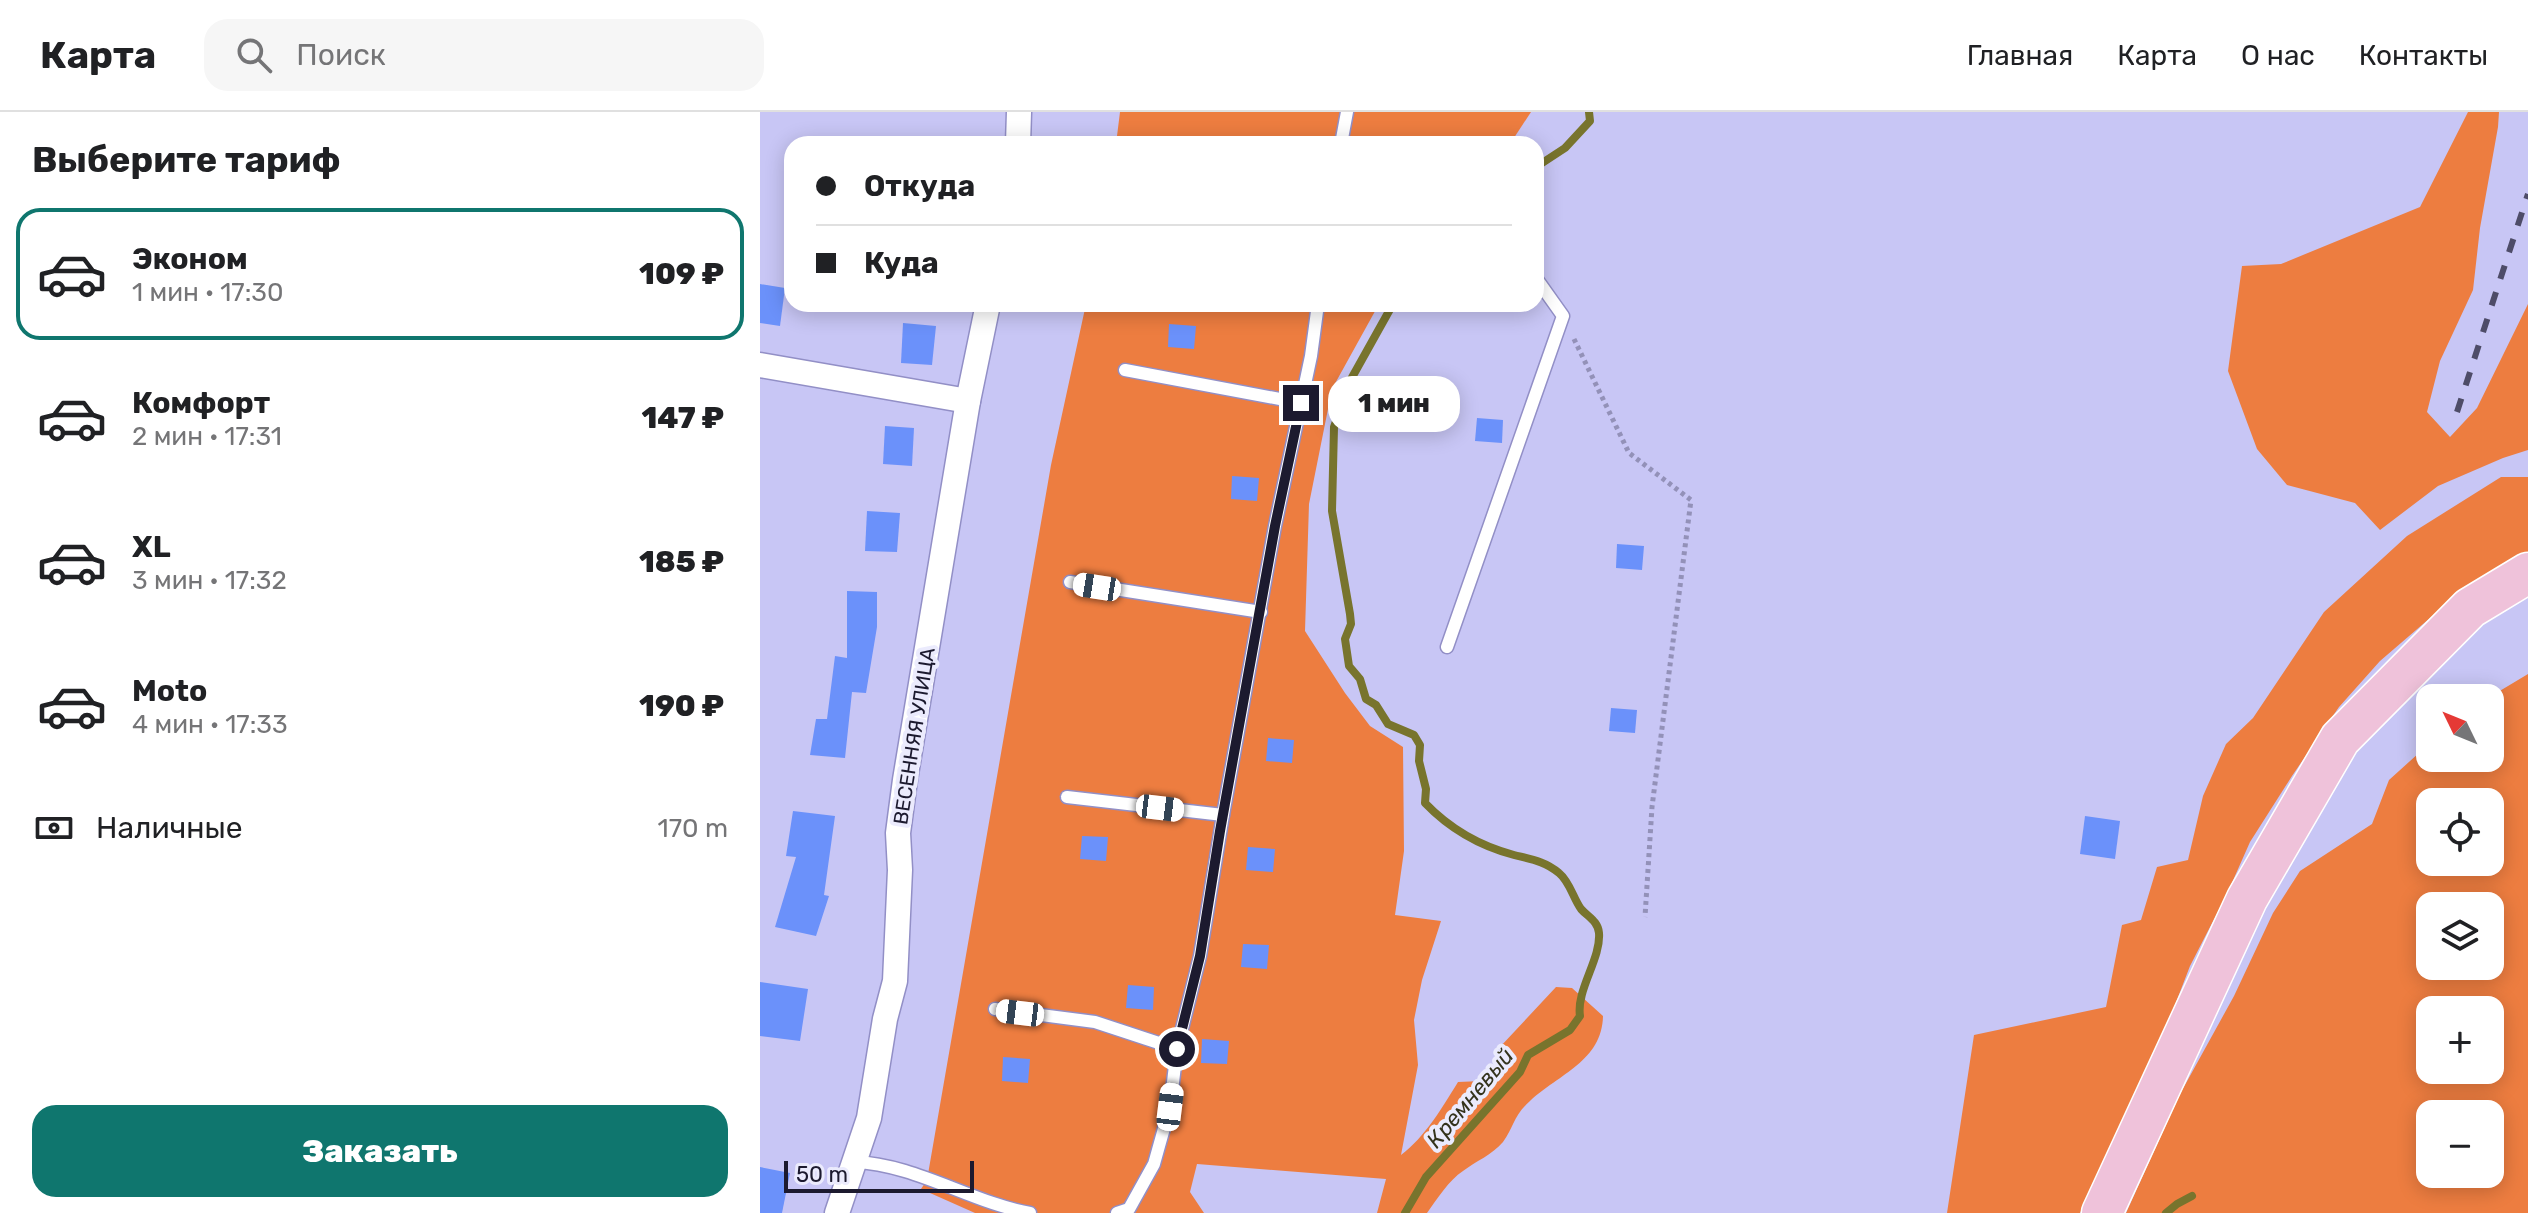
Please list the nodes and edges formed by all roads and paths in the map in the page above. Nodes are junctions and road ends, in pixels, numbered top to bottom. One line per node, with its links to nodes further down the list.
1 (1019, 112): 3 (street)
2 (1347, 112): 4 (lane)
3 (1018, 136)
4 (1342, 136)
5 (1544, 289): 8 (lane)
6 (986, 312): 11 (street, ВЕСЕННЯЯ УЛИЦА)
7 (1317, 312): 12 (lane)
8 (1563, 316): 16 (lane); 19 (path)
9 (760, 365): 11 (street)
10 (1125, 370): 12 (lane)
11 (968, 401): 22 (street, ВЕСЕННЯЯ УЛИЦА)
12 (1301, 403): 15 (lane)
13 (2528, 573): 26 (main road)
14 (1070, 582): 15 (lane)
15 (1261, 612): 18 (lane)
16 (1447, 647)
17 (1067, 797): 18 (lane)
18 (1223, 815): 21 (lane)
19 (1645, 917)
20 (995, 1009): 21 (lane)
21 (1177, 1049): 25 (lane)
22 (854, 1162): 23 (street, ВЕСЕННЯЯ УЛИЦА); 24 (lane)
23 (837, 1213)
24 (1030, 1213)
25 (1117, 1213)
26 (2102, 1213)

